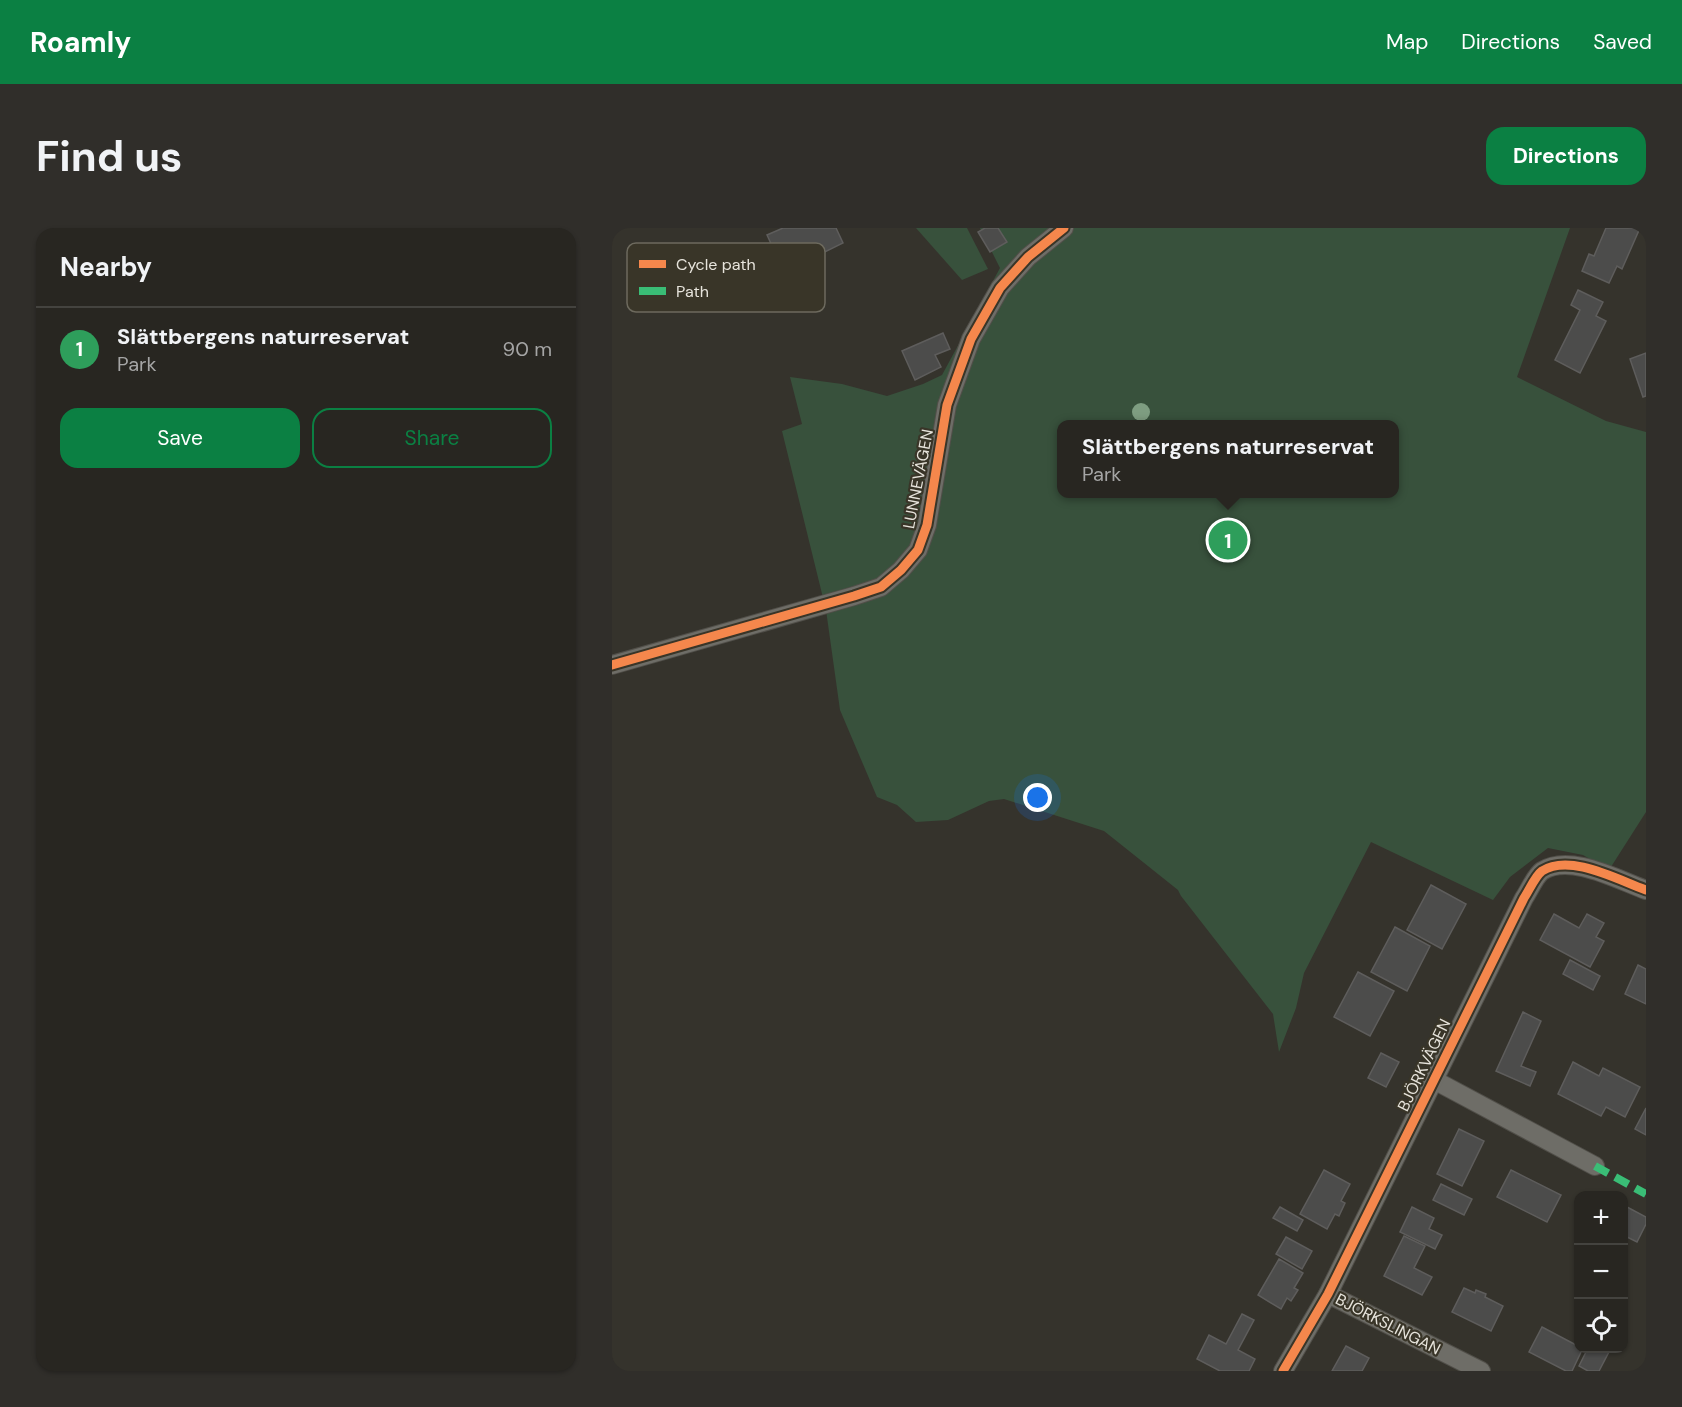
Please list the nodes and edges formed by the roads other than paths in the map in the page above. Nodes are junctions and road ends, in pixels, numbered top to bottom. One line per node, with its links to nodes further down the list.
1 (1064, 228): 2 (street, LUNNEVÄGEN)
2 (612, 665)
3 (1646, 890): 4 (street, BJÖRKVÄGEN)
4 (1434, 1080): 5 (street, BJÖRKVÄGEN); 6 (street, BJÖRKVÄGEN)
5 (1595, 1166)
6 (1328, 1294): 7 (street, BJÖRKVÄGEN); 8 (street, BJÖRKSLINGAN)
7 (1283, 1371)
8 (1481, 1371)

